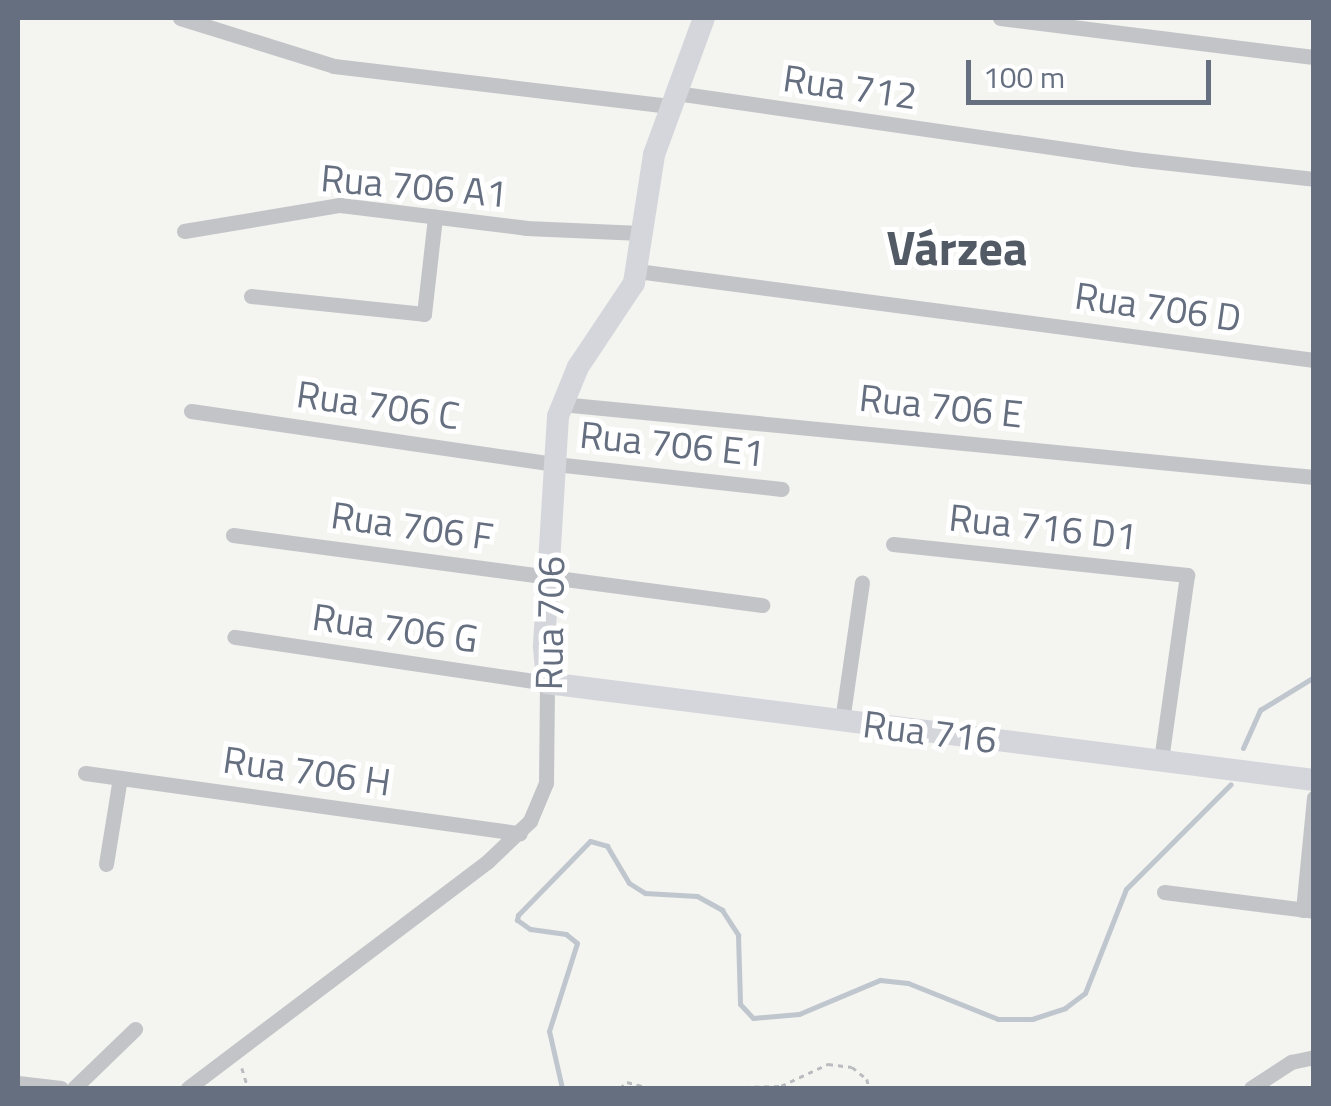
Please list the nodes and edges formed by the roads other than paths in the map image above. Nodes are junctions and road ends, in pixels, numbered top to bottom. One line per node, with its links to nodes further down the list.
1 (180, 18): 5 (street, Rua 712)
2 (704, 18): 5 (street, Rua 706)
3 (1000, 18): 4 (street)
4 (1314, 58)
5 (673, 100): 6 (street, Rua 712); 9 (street, Rua 706)
6 (1314, 179)
7 (435, 217): 8 (street, Rua 706 A1); 9 (street, Rua 706 A1); 11 (street)
8 (184, 231)
9 (642, 234): 10 (street, Rua 706)
10 (637, 271): 12 (street, Rua 706 D); 13 (street, Rua 706)
11 (251, 296)
12 (1314, 360)
13 (561, 404): 15 (street, Rua 706); 16 (street, Rua 706 E)
14 (191, 412): 15 (street, Rua 706 C)
15 (555, 464): 17 (street, Rua 706 E1); 20 (street, Rua 706)
16 (1314, 478)
17 (782, 489)
18 (233, 535): 20 (street, Rua 706 F)
19 (893, 544): 26 (street, Rua 716 D1)
20 (548, 577): 22 (street, Rua 706 F); 24 (street, Rua 706)
21 (862, 582): 25 (street)
22 (762, 604)
23 (234, 637): 24 (street, Rua 706 G)
24 (547, 684): 25 (street, Rua 716); 31 (street, Rua 706)
25 (842, 721): 26 (street, Rua 716)
26 (1161, 761): 29 (street, Rua 716)
27 (86, 773): 28 (street, Rua 706 H)
28 (120, 778): 31 (street, Rua 706 H); 32 (street)
29 (1314, 780)
30 (1314, 798): 34 (street)
31 (520, 833): 40 (street, Rua 706)
32 (106, 864)
33 (1164, 892): 34 (street)
34 (1308, 911)
35 (135, 1029): 39 (street)
36 (1314, 1058): 41 (street)
37 (18, 1083): 38 (street)
38 (62, 1088)
39 (74, 1088)
40 (188, 1088)
41 (1251, 1088)

